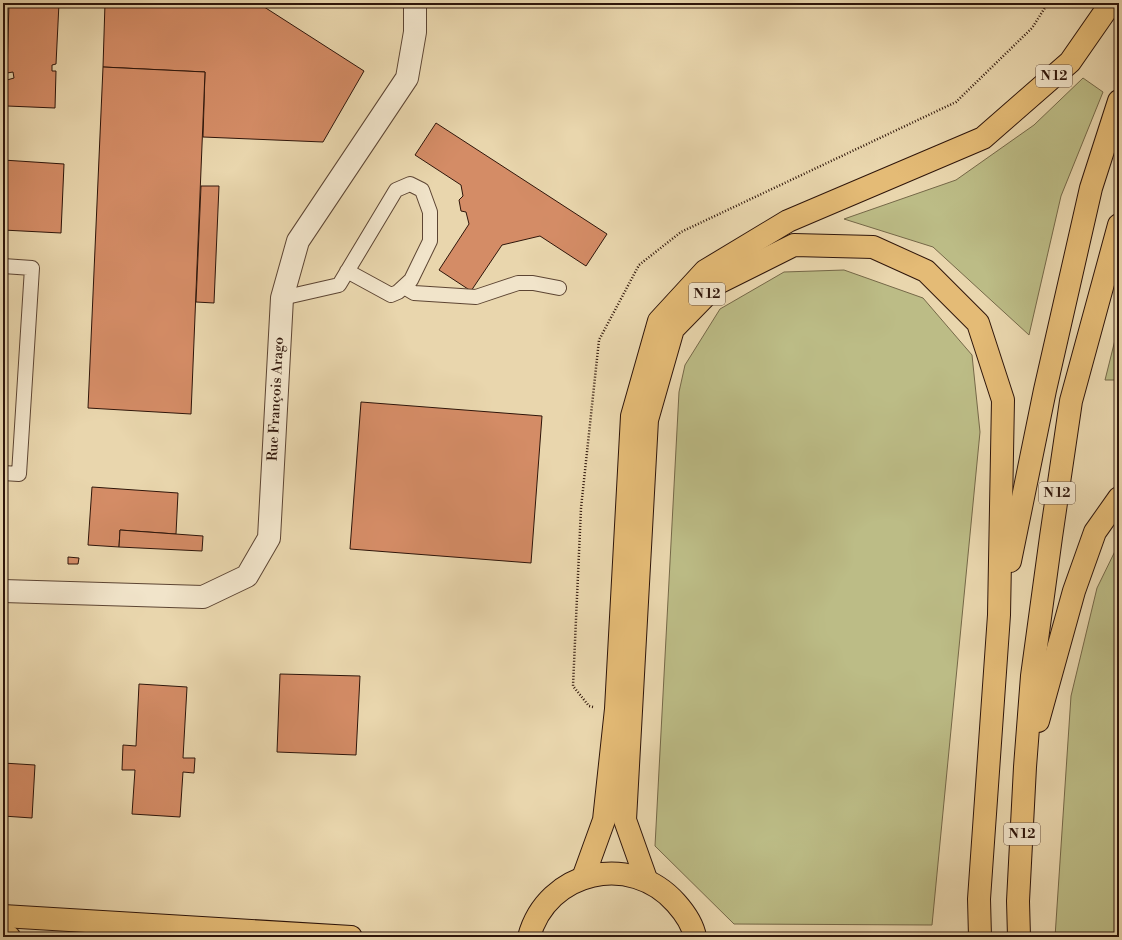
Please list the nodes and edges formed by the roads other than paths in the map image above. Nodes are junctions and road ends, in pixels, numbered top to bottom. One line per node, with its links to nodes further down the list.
1 (415, 3): 9 (street, Rue François Arago)
2 (1111, 3): 15 (main road, N 12)
3 (1119, 101): 13 (main road, N 12)
4 (1119, 225): 14 (main road, N 12)
5 (3, 266): 10 (lane)
6 (347, 271): 7 (lane); 7 (lane); 9 (lane)
7 (404, 287): 8 (lane)
8 (559, 288)
9 (282, 298): 12 (street, Rue François Arago)
10 (3, 473)
11 (1119, 498): 14 (main road, N 12)
12 (3, 591)
13 (999, 615): 16 (main road, N 12); 23 (main road, N 12)
14 (1025, 767): 24 (main road, N 12)
15 (583, 878): 16 (main road); 18 (main road)
16 (646, 879): 19 (main road)
17 (3, 916): 22 (main road)
18 (526, 936)
19 (697, 936)
20 (3, 937): 21 (main road)
21 (9, 937)
22 (351, 937)
23 (980, 937)
24 (1019, 937)

